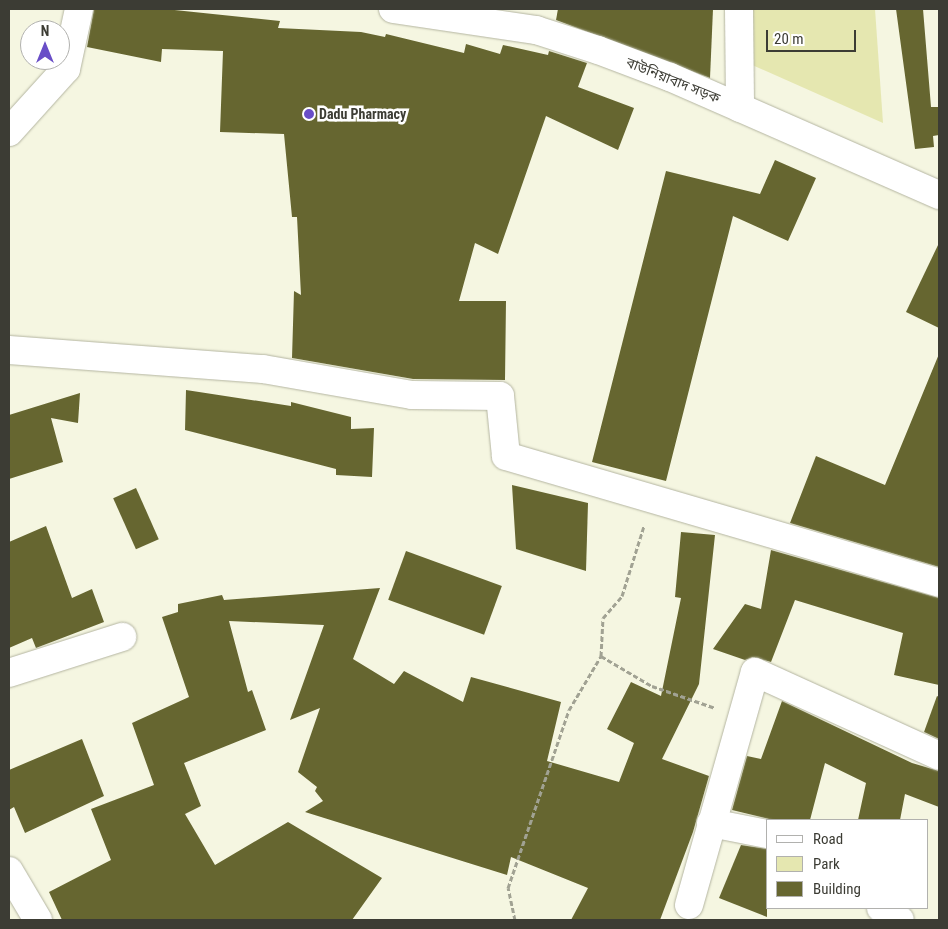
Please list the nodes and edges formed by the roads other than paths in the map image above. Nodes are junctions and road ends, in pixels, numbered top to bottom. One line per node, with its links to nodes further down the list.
1 (79, 9): 6 (street)
2 (393, 9): 4 (street, বাউনিয়াবাদ সড়ক)
3 (739, 9): 5 (street)
4 (444, 11): 5 (street, বাউনিয়াবাদ সড়ক)
5 (740, 108): 7 (street, বাউনিয়াবাদ সড়ক)
6 (9, 132)
7 (939, 195)
8 (9, 350): 9 (street)
9 (939, 583)
10 (122, 637): 11 (street)
11 (9, 672)
12 (939, 756): 13 (street)
13 (711, 823): 14 (street); 16 (street)
14 (766, 834)
15 (9, 871): 18 (street)
16 (689, 905)
17 (883, 909): 19 (street)
18 (38, 920)
19 (900, 920)

